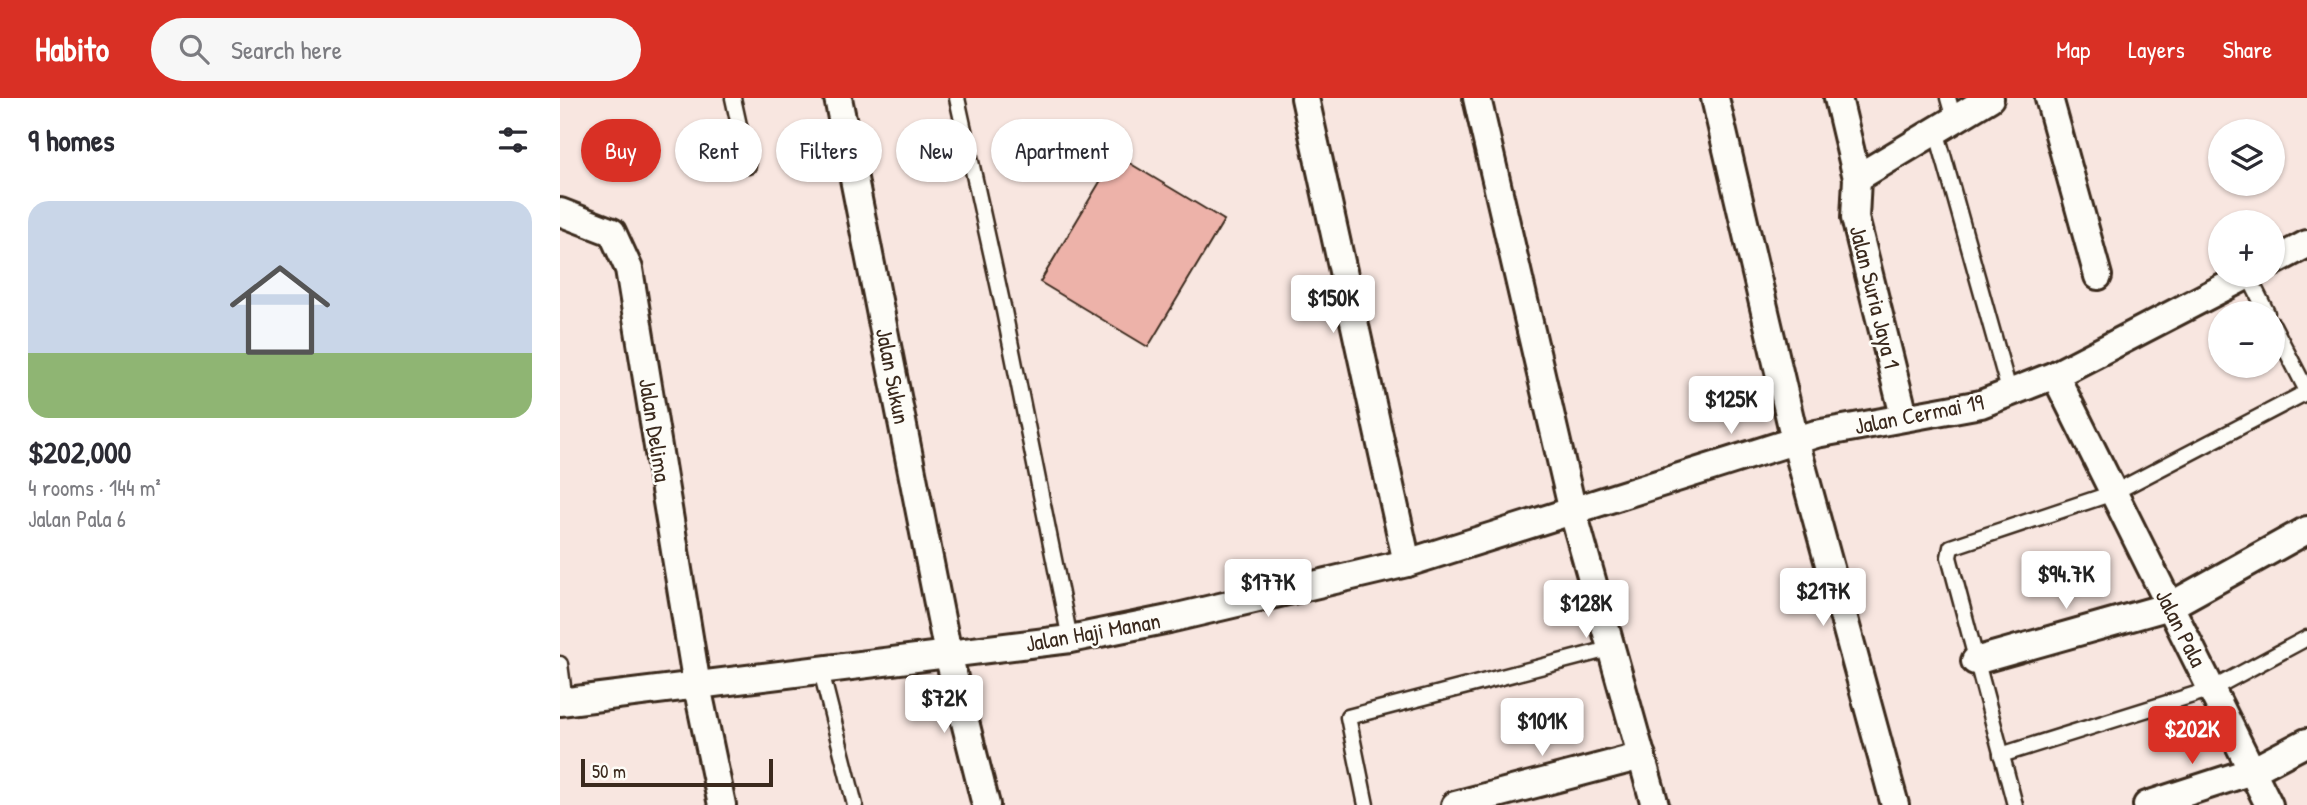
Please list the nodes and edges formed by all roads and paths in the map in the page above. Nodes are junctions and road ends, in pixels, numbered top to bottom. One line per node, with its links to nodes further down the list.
1 (733, 98): 11 (lane)
2 (838, 98): 32 (street, Jalan Sukun)
3 (957, 98): 30 (lane)
4 (1305, 98): 27 (street)
5 (1477, 98): 25 (street)
6 (1715, 98): 23 (street)
7 (1838, 98): 12 (street, Jalan Suria Jaya 1)
8 (1990, 98): 10 (street)
9 (2049, 98): 16 (street)
10 (1946, 116): 12 (street); 21 (lane)
11 (738, 119)
12 (1857, 178): 22 (street, Jalan Suria Jaya 1)
13 (560, 212): 36 (street, Jalan Delima)
14 (2307, 244): 15 (street)
15 (2285, 256)
16 (2098, 276)
17 (2225, 287): 19 (street, Jalan Cermai 19)
18 (2285, 348): 20 (lane)
19 (2055, 375): 21 (street, Jalan Cermai 19); 24 (street, Jalan Pala)
20 (2307, 391): 24 (lane)
21 (2010, 394): 22 (street, Jalan Cermai 19)
22 (1904, 416): 23 (street, Jalan Cermai 19)
23 (1795, 440): 25 (street, Jalan Cermai 19); 50 (street)
24 (2113, 493): 28 (street, Jalan Pala); 33 (lane)
25 (1573, 512): 27 (street, Jalan Haji Manan); 31 (street)
26 (2307, 530): 28 (street)
27 (1407, 563): 30 (street, Jalan Haji Manan)
28 (2170, 606): 33 (street); 37 (street, Jalan Pala)
29 (2307, 638): 37 (lane)
30 (1070, 639): 32 (street, Jalan Haji Manan)
31 (1613, 648): 41 (street); 47 (lane)
32 (948, 654): 35 (street, Jalan Haji Manan); 46 (street, Jalan Sukun)
33 (1975, 661): 40 (lane)
34 (560, 664): 38 (lane)
35 (821, 671): 36 (street, Jalan Haji Manan); 45 (lane)
36 (697, 687): 38 (street, Jalan Haji Manan); 44 (street, Jalan Delima)
37 (2212, 689): 40 (lane); 42 (street, Jalan Pala)
38 (562, 702)
39 (2307, 742): 42 (street)
40 (2001, 755): 51 (lane)
41 (1642, 756): 43 (street); 49 (street)
42 (2252, 771): 52 (street); 53 (street, Jalan Pala)
43 (1484, 801): 48 (street)
44 (722, 805)
45 (855, 805)
46 (986, 805)
47 (1366, 805)
48 (1455, 805)
49 (1655, 805)
50 (1895, 805)
51 (2015, 805)
52 (2147, 805)
53 (2269, 805)

